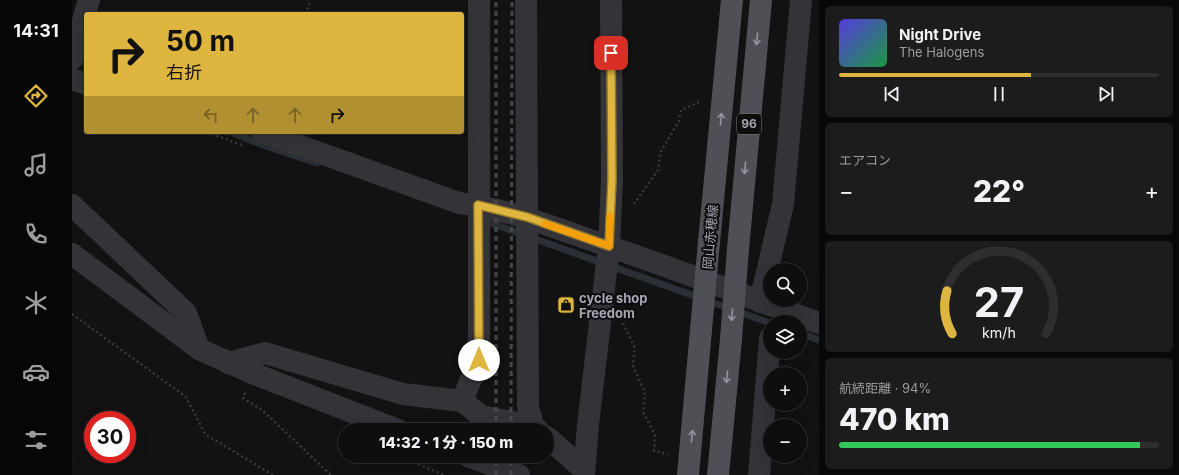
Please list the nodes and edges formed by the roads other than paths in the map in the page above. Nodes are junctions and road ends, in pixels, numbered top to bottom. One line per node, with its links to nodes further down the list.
1 (89, 0): 8 (street)
2 (478, 0): 16 (street)
3 (526, 0): 17 (street)
4 (611, 0): 19 (street)
5 (732, 0): 33 (main road, 岡山赤穂線 / 96, one-way to 5, bridge)
6 (761, 0): 34 (main road, 96, one-way to 34, bridge)
7 (801, 0): 20 (street)
8 (86, 12)
9 (84, 17): 10 (street)
10 (72, 59): 11 (street)
11 (84, 63)
12 (72, 79): 13 (street)
13 (84, 83)
14 (268, 134): 16 (street)
15 (72, 205): 22 (street)
16 (478, 215): 17 (street); 25 (street)
17 (527, 232): 19 (street); 28 (street)
18 (72, 254): 22 (street)
19 (607, 259): 20 (street); 31 (street)
20 (769, 311): 21 (street)
21 (819, 323)
22 (199, 349): 24 (street)
23 (768, 359): 35 (street)
24 (228, 363): 25 (street); 26 (street)
25 (462, 401): 27 (street)
26 (380, 423)
27 (509, 423)
28 (536, 423)
29 (554, 444): 31 (street)
30 (487, 463): 32 (street)
31 (583, 472)
32 (519, 475)
33 (688, 475)
34 (718, 475)
35 (759, 475)

